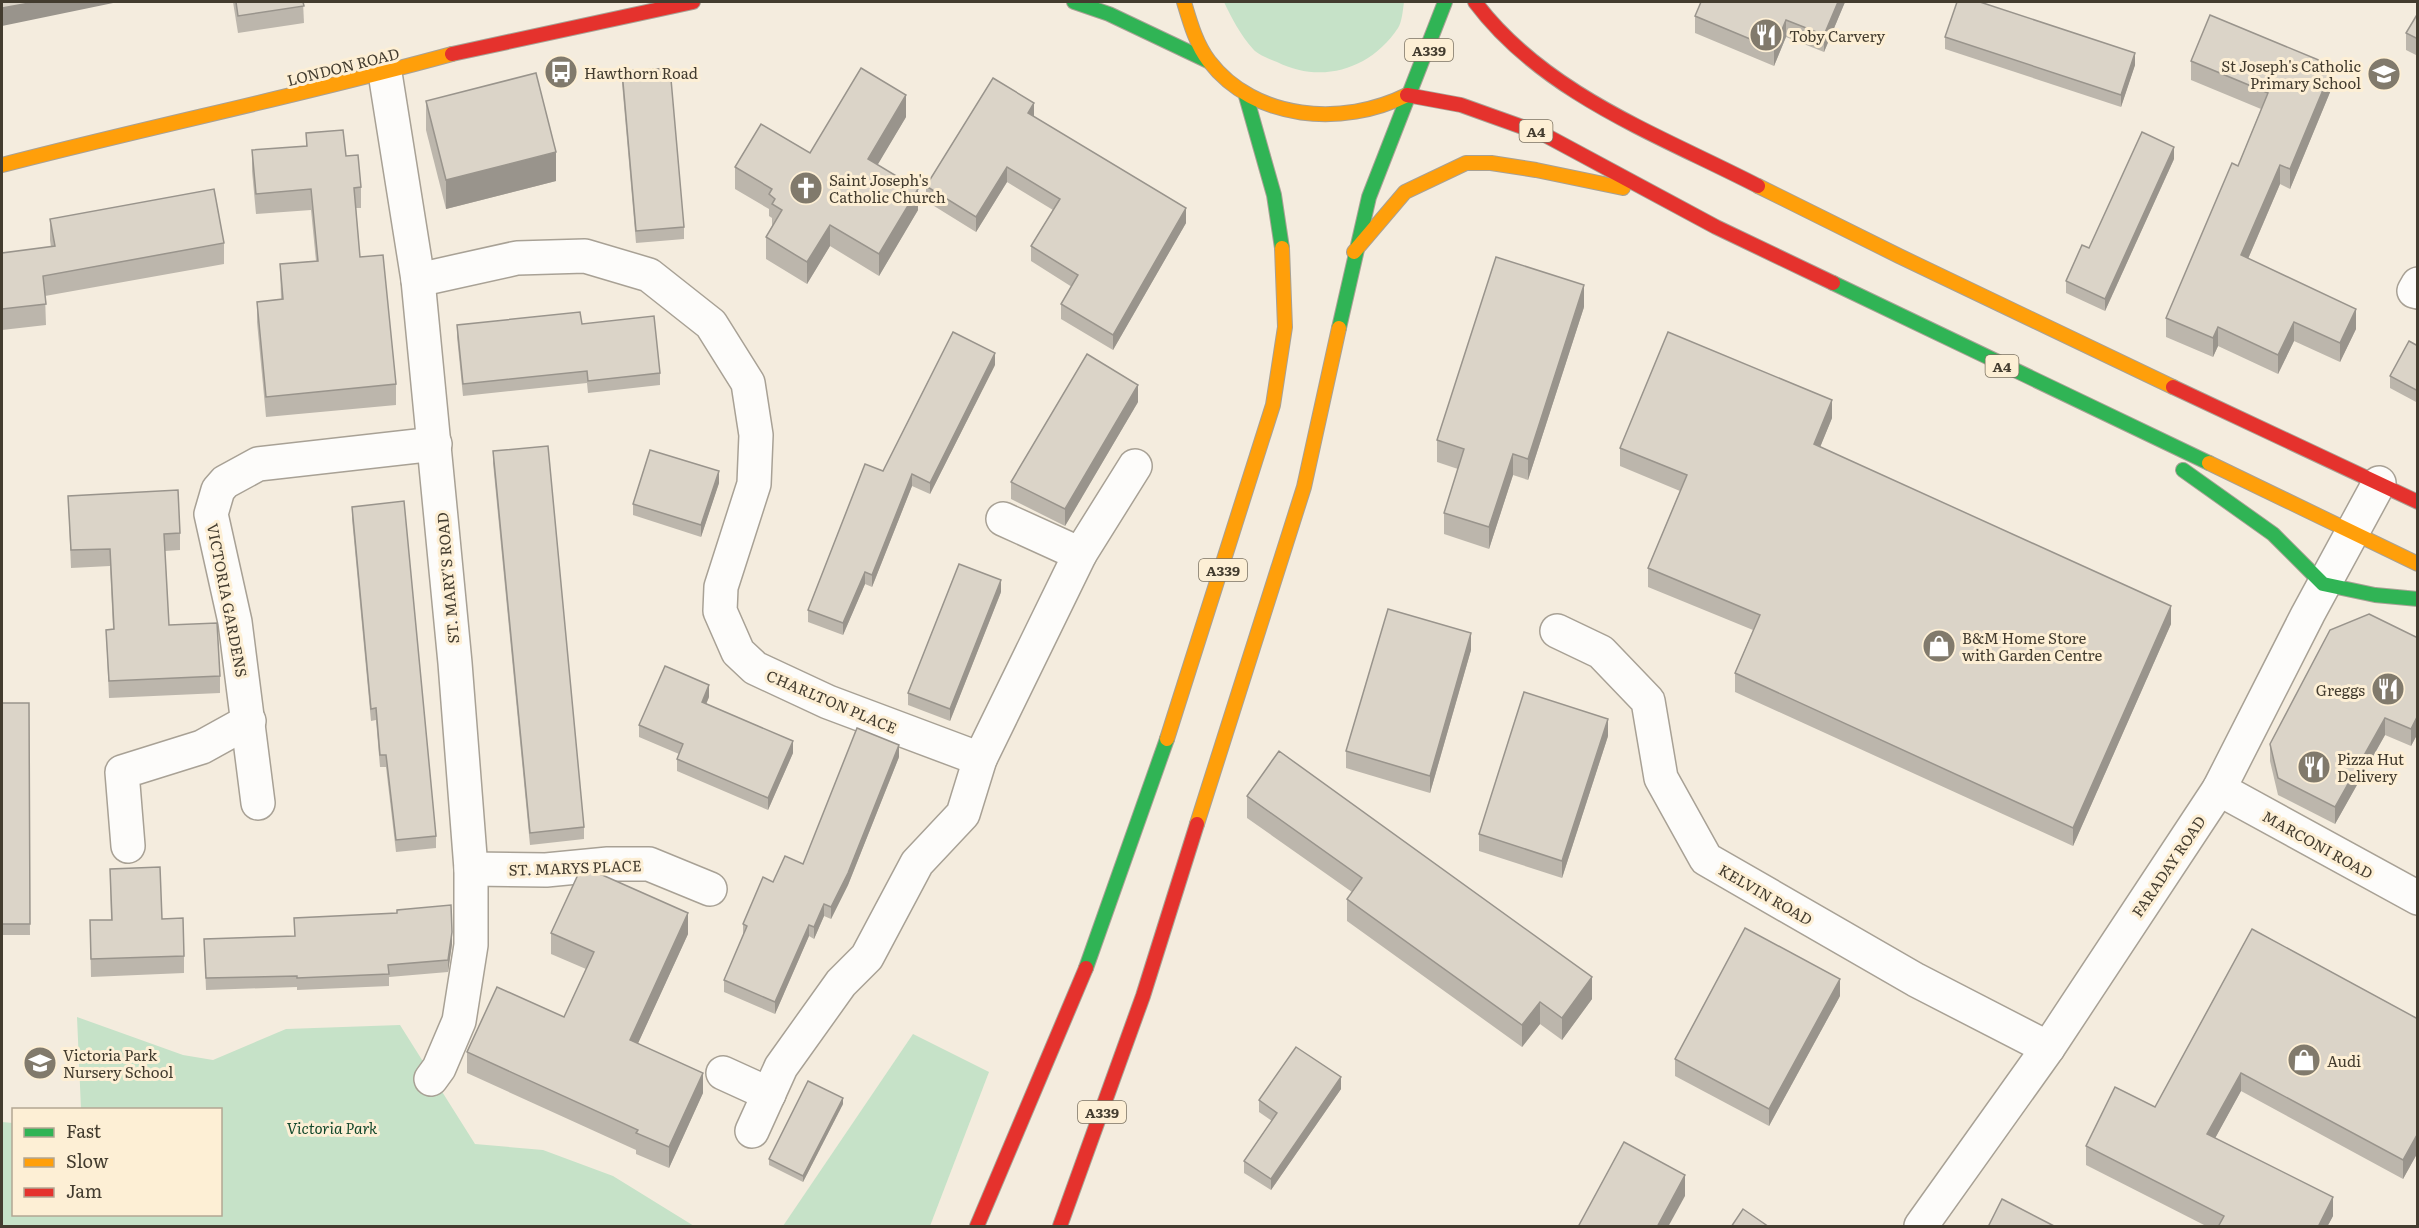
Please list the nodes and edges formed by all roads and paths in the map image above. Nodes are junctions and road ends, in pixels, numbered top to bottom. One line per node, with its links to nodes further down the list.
1 (693, 2): 7 (main road, LONDON ROAD)
2 (1074, 2): 6 (main road)
3 (1184, 2): 6 (main road)
4 (1445, 2): 8 (main road, A339)
5 (1475, 2): 19 (main road)
6 (1208, 61): 9 (main road)
7 (385, 73): 10 (main road, LONDON ROAD); 13 (street, ST. MARY'S ROAD)
8 (1407, 95): 9 (main road); 11 (main road, A4); 12 (main road, A339)
9 (1246, 96): 41 (main road, A339)
10 (2, 165)
11 (1654, 195): 12 (main road); 16 (main road, A4)
12 (1354, 252): 42 (main road, A339)
13 (418, 280): 17 (street, ST. MARY'S ROAD); 29 (street, CHARLTON PLACE)
14 (2418, 284): 15 (street)
15 (2418, 292)
16 (2106, 417): 22 (main road, A4); 25 (main road)
17 (435, 444): 28 (street, VICTORIA GARDENS); 33 (street, ST. MARY'S ROAD)
18 (1135, 466): 23 (street)
19 (2379, 483): 20 (main road); 22 (street, FARADAY ROAD)
20 (2418, 502)
21 (1003, 519): 23 (street)
22 (2352, 532): 24 (main road, A4); 25 (street, FARADAY ROAD)
23 (1080, 554): 29 (street)
24 (2418, 564)
25 (2323, 584): 26 (main road); 30 (street, FARADAY ROAD)
26 (2418, 599)
27 (1557, 631): 36 (street, KELVIN ROAD)
28 (249, 720): 31 (street, VICTORIA GARDENS); 32 (street)
29 (980, 759): 39 (street)
30 (2219, 789): 35 (street, MARCONI ROAD); 36 (street, FARADAY ROAD)
31 (258, 803)
32 (128, 846)
33 (471, 869): 34 (street, ST. MARYS PLACE); 38 (street, ST. MARY'S ROAD)
34 (710, 889)
35 (2418, 898)
36 (2048, 1048): 43 (street, FARADAY ROAD)
37 (723, 1073): 39 (street)
38 (431, 1078)
39 (769, 1094): 40 (street)
40 (752, 1131)
41 (976, 1227)
42 (1060, 1227)
43 (1921, 1227)

